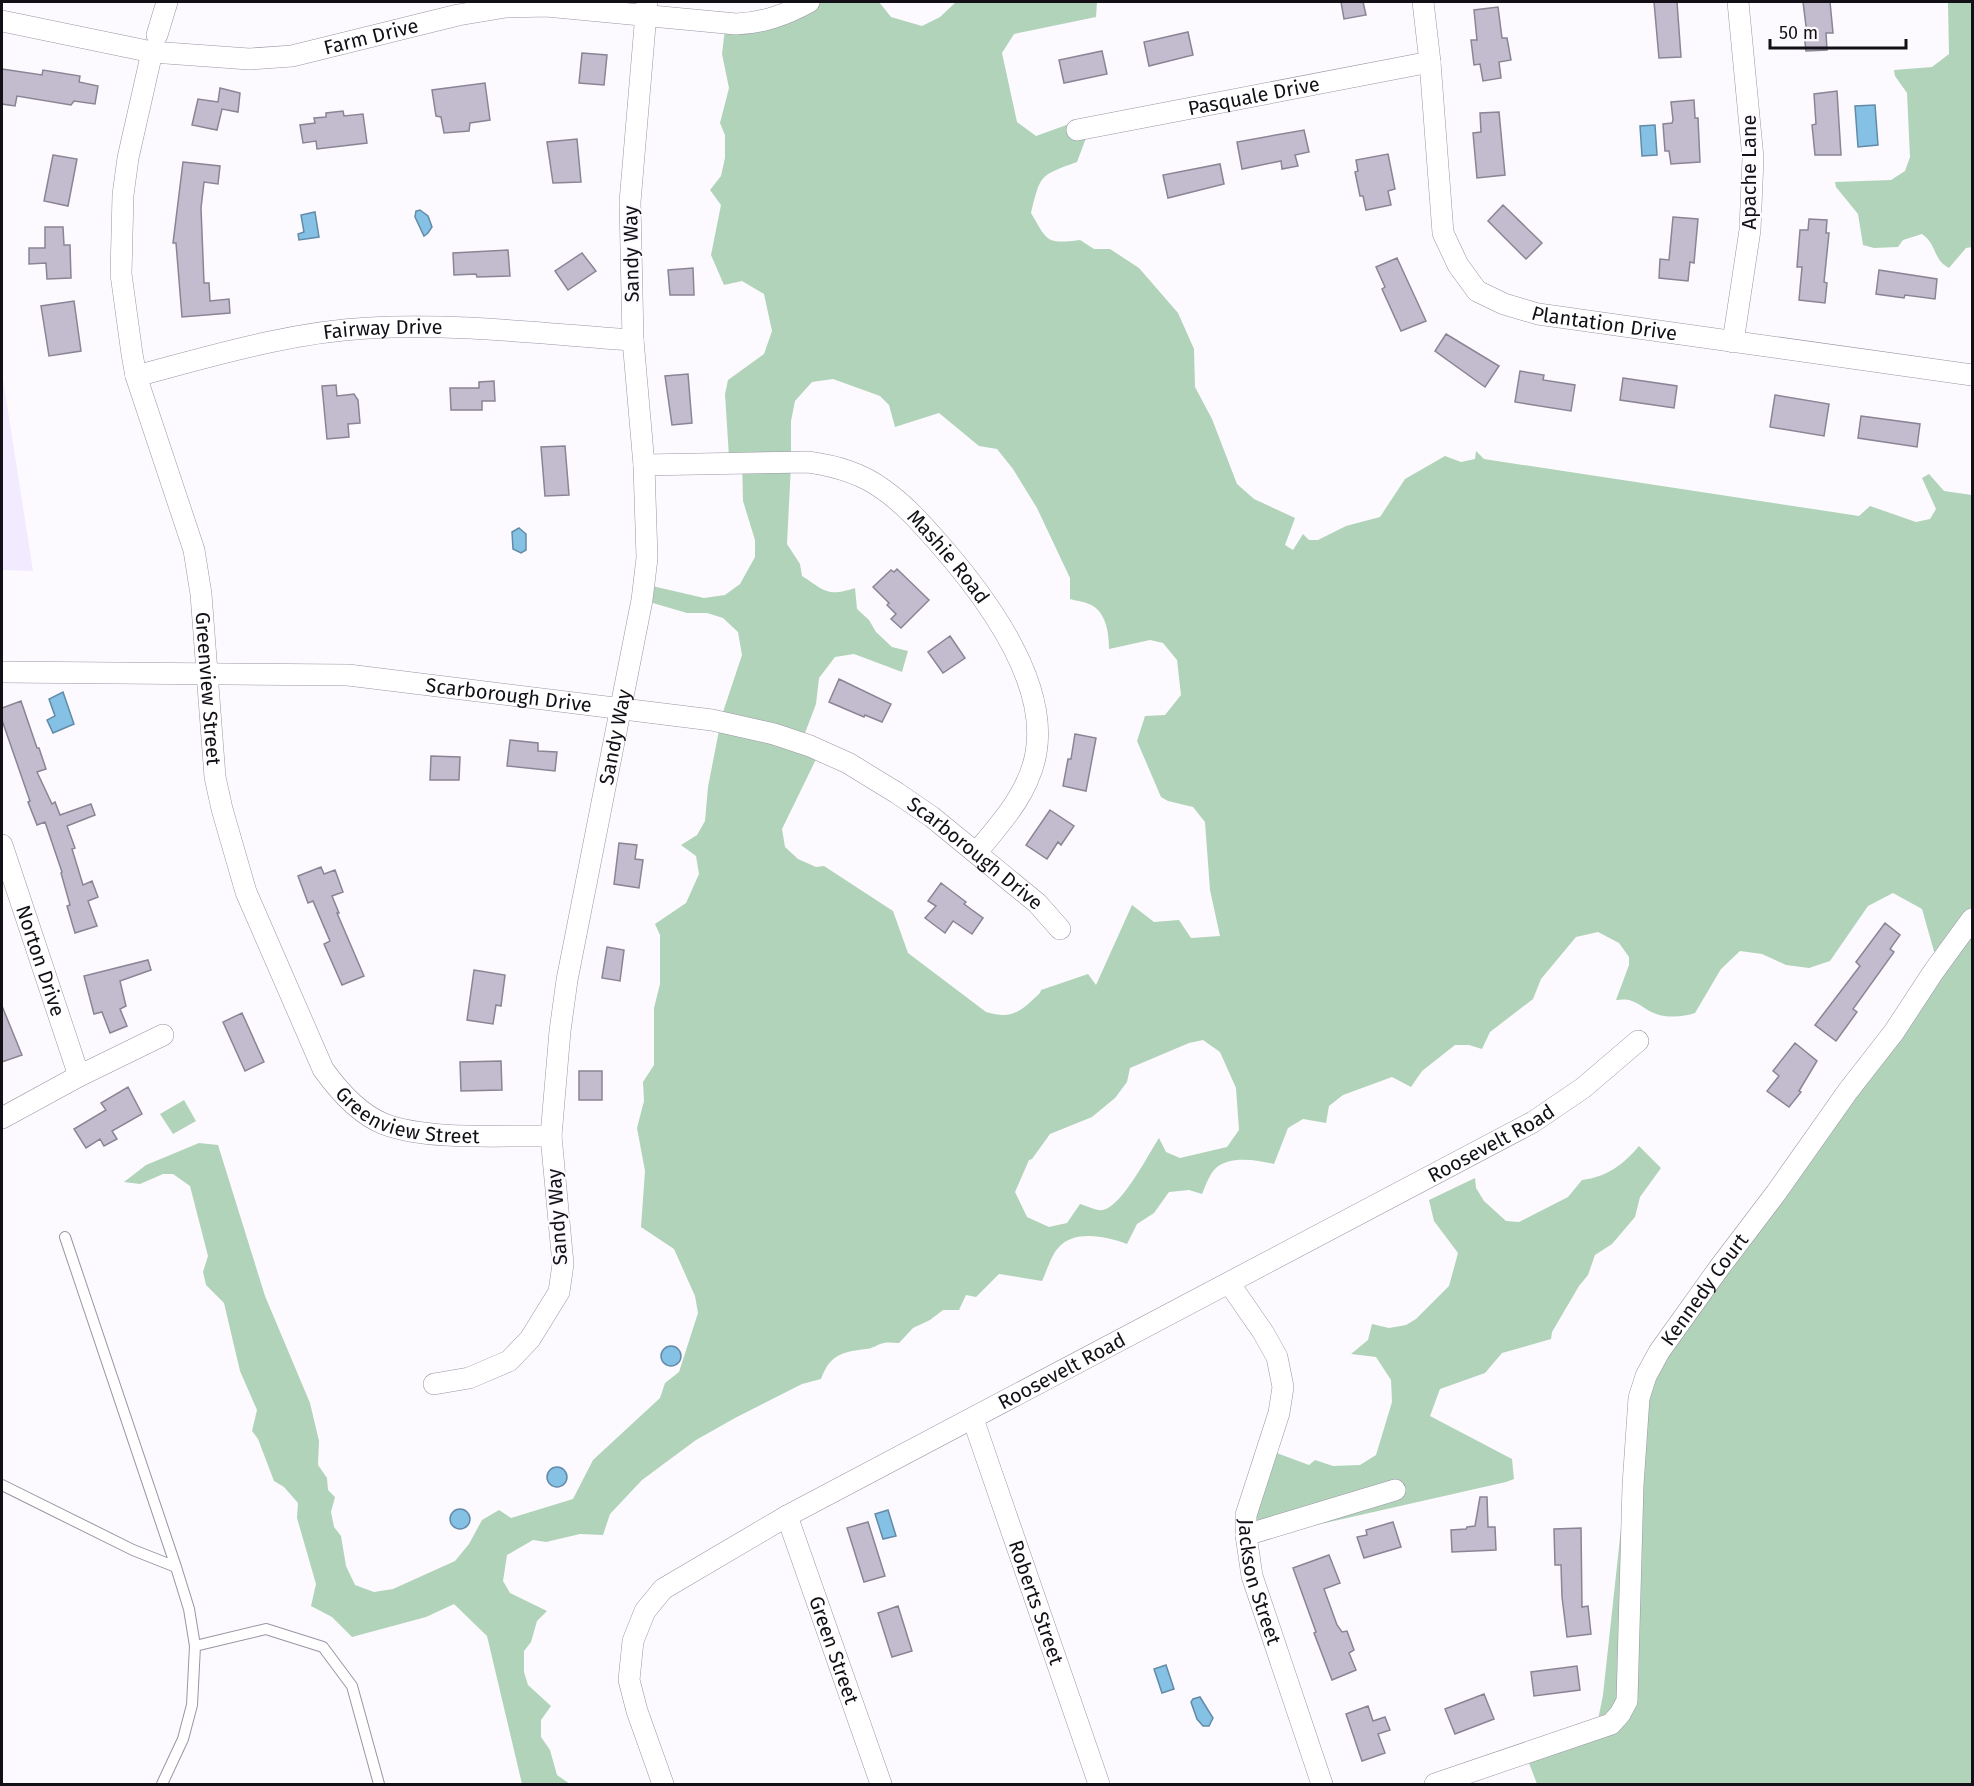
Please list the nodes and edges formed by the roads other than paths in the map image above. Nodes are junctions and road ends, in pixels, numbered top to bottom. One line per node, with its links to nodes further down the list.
1 (167, 2): 7 (street, Greenview Street)
2 (809, 2): 5 (street, Farm Drive)
3 (1423, 2): 8 (street, Plantation Drive)
4 (1738, 2): 11 (street, Apache Lane)
5 (646, 8): 7 (street, Farm Drive); 10 (street, Sandy Way)
6 (2, 21): 7 (street, Farm Drive)
7 (154, 44): 13 (street, Greenview Street)
8 (1430, 62): 9 (street, Pasquale Drive); 11 (street, Plantation Drive)
9 (1077, 130)
10 (633, 340): 13 (street, Fairway Drive); 14 (street, Sandy Way)
11 (1733, 342): 12 (street, Plantation Drive)
12 (1972, 375)
13 (136, 376): 16 (street, Greenview Street)
14 (644, 465): 17 (street, Sandy Way); 19 (street, Mashie Road)
15 (2, 672): 16 (street, Scarborough Drive)
16 (206, 673): 17 (street, Scarborough Drive); 27 (street, Greenview Street)
17 (621, 708): 19 (street, Scarborough Drive); 27 (street, Sandy Way)
18 (2, 845): 20 (street, Norton Drive)
19 (976, 853): 22 (street, Scarborough Drive)
20 (6, 871): 25 (street, Norton Drive)
21 (1972, 919): 38 (street, Kennedy Court)
22 (1060, 929)
23 (163, 1035): 25 (street)
24 (1638, 1041): 29 (street, Roosevelt Road)
25 (79, 1076): 26 (street)
26 (2, 1118)
27 (551, 1136): 30 (street, Sandy Way)
28 (65, 1237): 36 (lane)
29 (1229, 1283): 31 (street, Roosevelt Road); 35 (street, Jackson Street)
30 (434, 1384)
31 (973, 1419): 34 (street, Roosevelt Road); 43 (street, Roberts Street)
32 (2, 1485): 36 (lane)
33 (1395, 1490): 35 (street)
34 (787, 1516): 41 (street, Roosevelt Road); 42 (street, Green Street)
35 (1246, 1535): 44 (street, Jackson Street)
36 (176, 1568): 37 (lane)
37 (195, 1646): 39 (lane); 40 (lane)
38 (1436, 1784)
39 (162, 1785)
40 (380, 1785)
41 (663, 1785)
42 (881, 1785)
43 (1099, 1785)
44 (1322, 1785)

